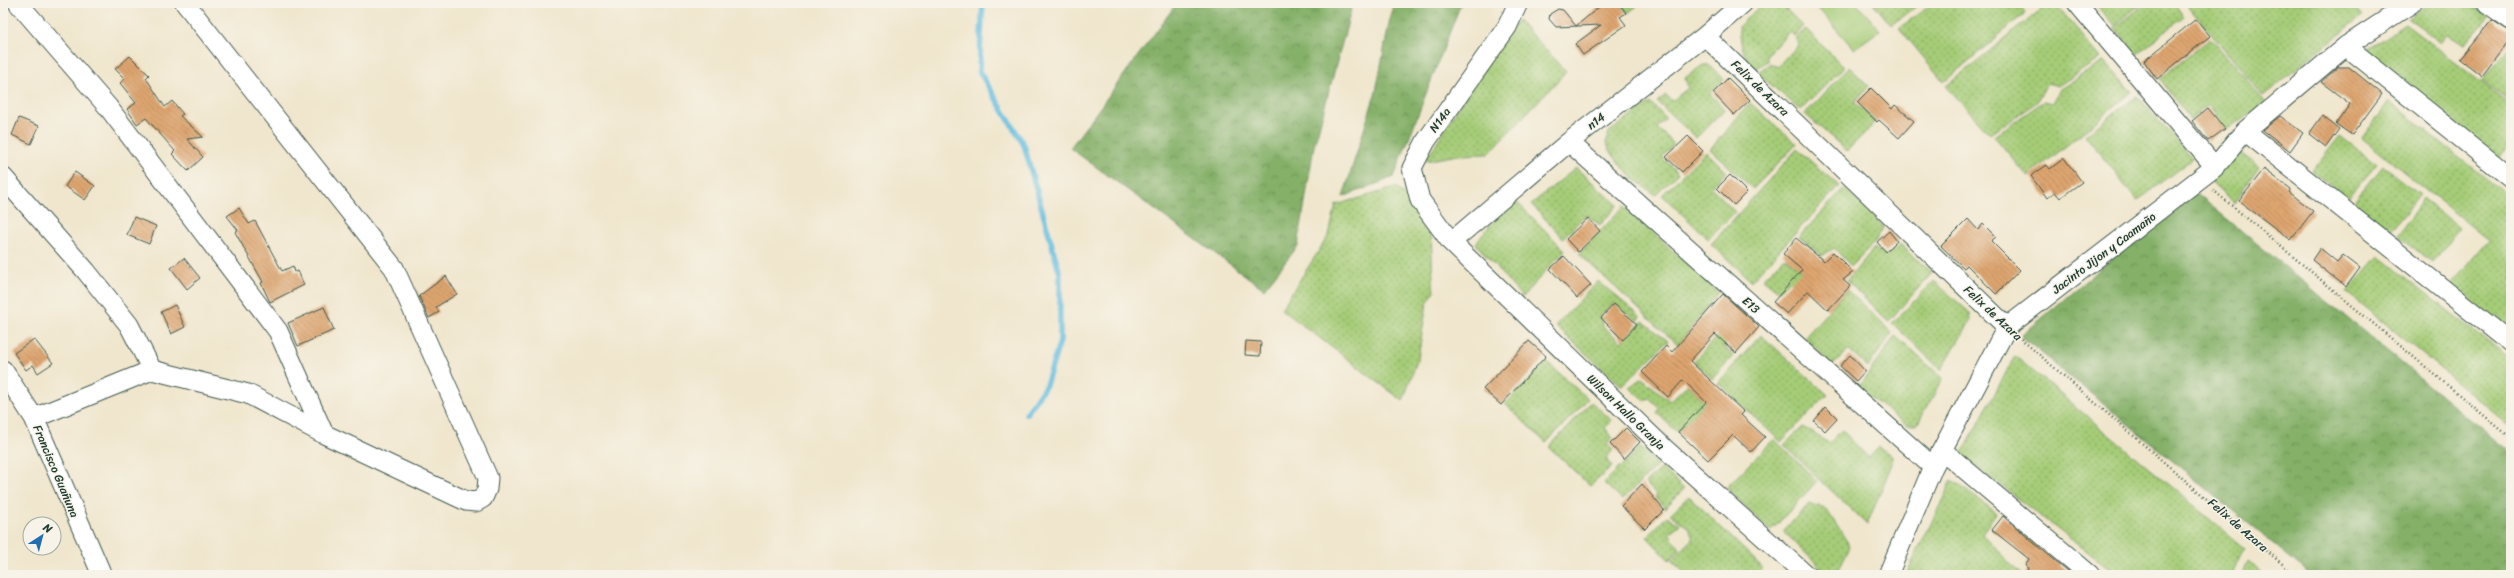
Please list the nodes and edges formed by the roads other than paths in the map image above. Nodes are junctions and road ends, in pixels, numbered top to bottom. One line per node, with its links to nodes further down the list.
1 (18, 3): 22 (street)
2 (185, 3): 22 (street)
3 (1518, 3): 16 (street, N14a)
4 (1743, 3): 9 (street, n14)
5 (2078, 3): 13 (street)
6 (2412, 3): 10 (street, Jacinto Jijon y Caamaño)
7 (2487, 3): 8 (street)
8 (2511, 20)
9 (1705, 36): 12 (street, n14); 17 (street, Felix de Azara)
10 (2346, 46): 11 (street, Jacinto Jijon y Caamaño); 15 (street)
11 (2245, 131): 13 (street, Jacinto Jijon y Caamaño); 18 (street)
12 (1569, 142): 16 (street, n14); 24 (street, E13)
13 (2215, 167): 17 (street, Jacinto Jijon y Caamaño)
14 (3, 178): 20 (street)
15 (2511, 178)
16 (1452, 242): 26 (street, Wilson Hallo Granja)
17 (2007, 327): 23 (street, Jacinto Jijon y Caamaño)
18 (2511, 343)
19 (3, 370): 21 (street, Francisco Guañuna)
20 (152, 370): 21 (street); 22 (street)
21 (34, 418): 25 (street, Francisco Guañuna)
22 (324, 434)
23 (1942, 450): 24 (street, Jacinto Jijon y Caamaño); 28 (street)
24 (1933, 467): 27 (street, Jacinto Jijon y Caamaño)
25 (102, 575)
26 (1806, 575)
27 (1888, 575)
28 (2090, 575)

